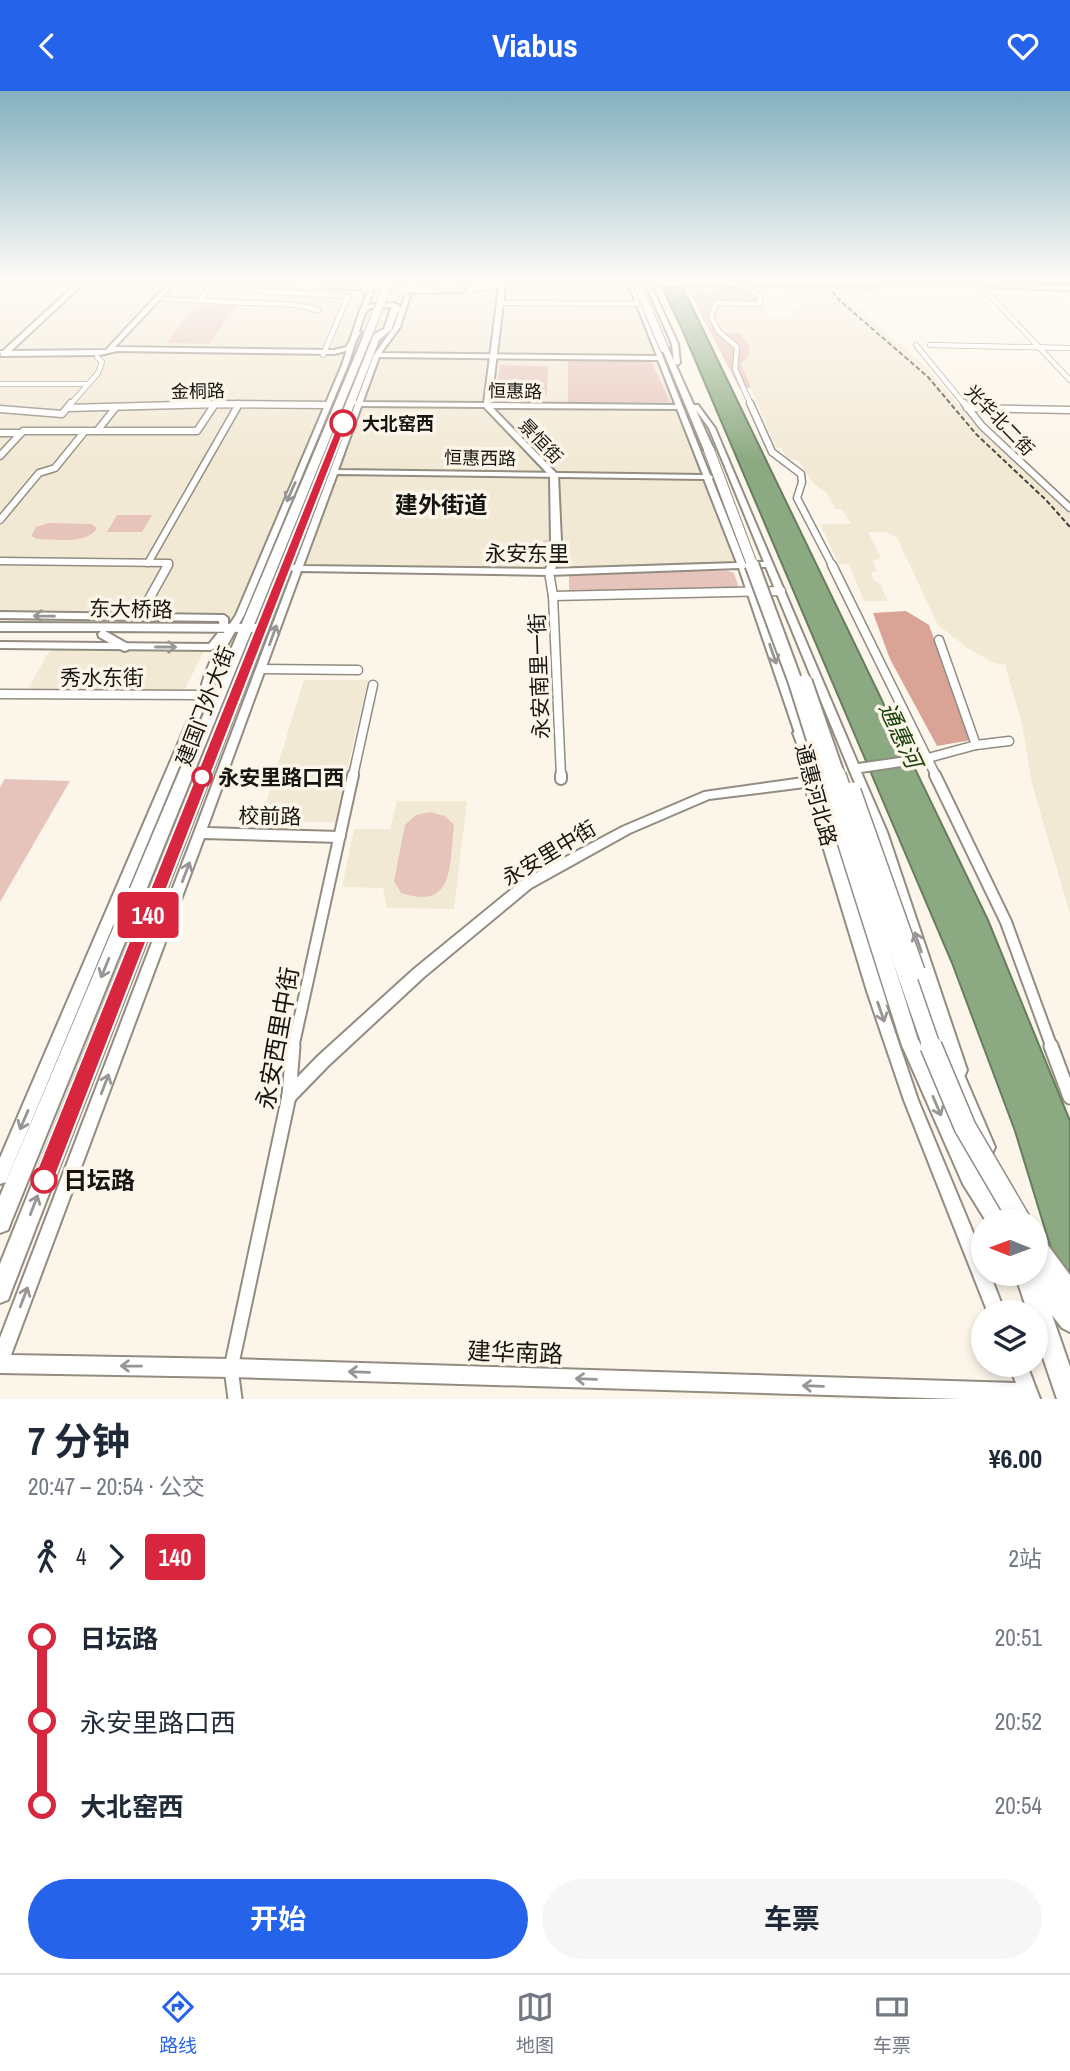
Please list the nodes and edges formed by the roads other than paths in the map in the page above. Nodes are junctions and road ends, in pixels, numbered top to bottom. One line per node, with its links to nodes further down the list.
1 (16, 340): 29 (main road)
2 (18, 340): 29 (main road)
3 (119, 340): 30 (main road)
4 (124, 340): 26 (main road)
5 (329, 340): 27 (street)
6 (354, 340): 27 (main road)
7 (355, 340): 31 (street, 建国门外大街)
8 (356, 340): 35 (highway)
9 (371, 340): 35 (highway, 建国门外大街)
10 (374, 340): 28 (highway, 建国门外大街)
11 (386, 340): 28 (highway)
12 (492, 340): 32 (main road)
13 (493, 340): 32 (main road)
14 (654, 340): 33 (street, 通惠河北路)
15 (655, 340): 34 (highway)
16 (663, 340): 23 (highway, 通惠河北路, bridge)
17 (665, 340): 23 (highway, 通惠河北路)
18 (674, 340): 34 (street, 通惠河北路)
19 (734, 340): 100 (street)
20 (1032, 340): 24 (street)
21 (916, 345): 46 (street, 光华北二街)
22 (930, 345): 24 (street)
23 (667, 347): 34 (highway, 通惠河北路)
24 (1039, 347): 25 (street); 36 (street)
25 (1070, 348)
26 (115, 350): 27 (main road); 30 (main road)
27 (323, 353): 31 (main road)
28 (374, 354): 32 (street); 42 (highway, 建国门外大街)
29 (1, 355): 30 (main road)
30 (98, 355): 38 (street)
31 (349, 355): 42 (street, 建国门外大街)
32 (490, 357): 33 (street); 48 (main road)
33 (659, 358): 49 (street, 通惠河北路)
34 (674, 363): 49 (highway, 通惠河北路)
35 (354, 366): 42 (highway, 建国门外大街)
36 (1070, 380)
37 (0, 384): 38 (street)
38 (89, 384): 44 (street)
39 (215, 404): 40 (street, 金桐路); 43 (street, 金桐路); 56 (street)
40 (239, 404): 42 (street, 金桐路); 73 (street)
41 (419, 405): 42 (main road, 恒惠路); 48 (main road, 恒惠路); 51 (main road)
42 (343, 406): 51 (main road, 恒惠路); 54 (street, 建国门外大街); 59 (highway, 建国门外大街); 62 (street, 建国门外大街); 65 (highway, 建国门外大街)
43 (116, 407): 44 (street, 金桐路); 56 (street)
44 (68, 408): 53 (street, 金桐路)
45 (662, 408): 48 (main road, 恒惠路); 49 (main road, 恒惠路); 52 (main road)
46 (967, 408): 50 (street); 67 (street, 光华北二街)
47 (0, 409): 53 (street, 金桐路)
48 (485, 409): 51 (main road, 恒惠路); 52 (main road, 恒惠路); 64 (main road, 景恒街)
49 (687, 409): 52 (main road, 恒惠路); 60 (highway, 通惠河北路); 66 (street, 通惠河北路); 74 (street, 通惠河北路)
50 (1070, 409)
51 (372, 410)
52 (636, 413)
53 (37, 414): 57 (street)
54 (351, 426): 59 (highway); 63 (street, 建国门外大街)
55 (85, 431): 56 (street); 57 (street); 69 (street)
56 (97, 431)
57 (22, 432): 58 (street); 61 (street)
58 (0, 433)
59 (334, 445): 76 (highway, 建国门外大街)
60 (711, 448): 92 (highway, 通惠河北路); 108 (highway, 通惠河北路, bridge)
61 (0, 456)
62 (305, 460): 65 (highway); 84 (street, 建国门外大街, one-way to 84)
63 (334, 472): 64 (street, 恒惠西路); 76 (street, 建国门外大街)
64 (550, 475): 66 (street, 恒惠西路); 70 (main road, 景恒街)
65 (310, 476): 84 (highway, 建国门外大街)
66 (709, 477): 75 (street, 通惠河北路)
67 (1066, 500): 68 (street, 光华北二街)
68 (1070, 508)
69 (0, 520)
70 (552, 540)
71 (551, 559): 77 (main road)
72 (0, 561): 73 (street)
73 (148, 563): 82 (street)
74 (770, 564): 75 (street, 永安东里); 79 (street, 通惠河北路)
75 (742, 565): 77 (street, 永安东里); 78 (street, 通惠河北路)
76 (291, 568): 77 (street, 永安东里); 84 (highway, 建国门外大街); 90 (street, 建国门外大街, one-way to 76)
77 (549, 572): 80 (street, 永安南里一街)
78 (752, 591): 79 (street); 80 (street); 97 (street, 通惠河北路, one-way to 97)
79 (780, 591): 96 (street, 通惠河北路)
80 (553, 596): 102 (street, 永安南里一街)
81 (0, 615): 82 (street, one-way to 81)
82 (139, 617): 84 (street)
83 (0, 627): 84 (main road, 东大桥路)
84 (239, 631): 86 (main road, 东大桥路); 89 (street, one-way to 84); 95 (street, 建国门外大街); 107 (highway, 建国门外大街); 120 (highway, 建国门外大街, one-way to 84)
85 (0, 634): 86 (main road, 东大桥路)
86 (103, 634): 89 (main road)
87 (939, 640): 99 (street)
88 (0, 645): 89 (street)
89 (124, 647)
90 (261, 669): 91 (street); 104 (street, 建国门外大街)
91 (358, 670)
92 (803, 677): 111 (highway, 通惠河北路, bridge); 115 (highway, bridge)
93 (373, 685): 105 (street, 永安西里中街)
94 (0, 694): 95 (street, 秀水东街)
95 (204, 695): 106 (street, 建国门外大街)
96 (841, 731): 97 (street); 101 (street, 通惠河北路)
97 (800, 733): 103 (street, 通惠河北路); 108 (highway, bridge)
98 (1009, 741): 99 (street)
99 (976, 745): 100 (street)
100 (928, 758): 101 (street); 110 (street)
101 (856, 768): 111 (street, 通惠河北路, one-way to 101)
102 (561, 779)
103 (809, 782): 109 (street, 永安里中街); 122 (street, 通惠河北路, one-way to 122)
104 (200, 833): 105 (street, 校前路); 124 (street, 建国门外大街, one-way to 104)
105 (338, 837): 109 (street, 永安西里中街)
106 (141, 847): 107 (street); 112 (street, 建国门外大街, one-way to 112)
107 (137, 891): 116 (highway, 建国门外大街, one-way to 116)
108 (910, 1043): 113 (highway, one-way to 113)
109 (289, 1097): 125 (street, 永安西里中街)
110 (1070, 1097)
111 (977, 1123): 114 (highway, 通惠河北路)
112 (0, 1176)
113 (990, 1209)
114 (1005, 1209)
115 (1013, 1209)
116 (0, 1222)
117 (1048, 1264): 121 (highway)
118 (1030, 1286): 129 (highway)
119 (1043, 1286): 123 (highway)
120 (0, 1291)
121 (1070, 1293)
122 (992, 1300)
123 (1070, 1320)
124 (0, 1363): 125 (street, 建华南路, one-way to 124)
125 (231, 1368): 127 (street, 建华南路, one-way to 125); 128 (street, 永安西里中街)
126 (1023, 1377): 127 (street)
127 (1030, 1396)
128 (235, 1399)
129 (1069, 1399)

